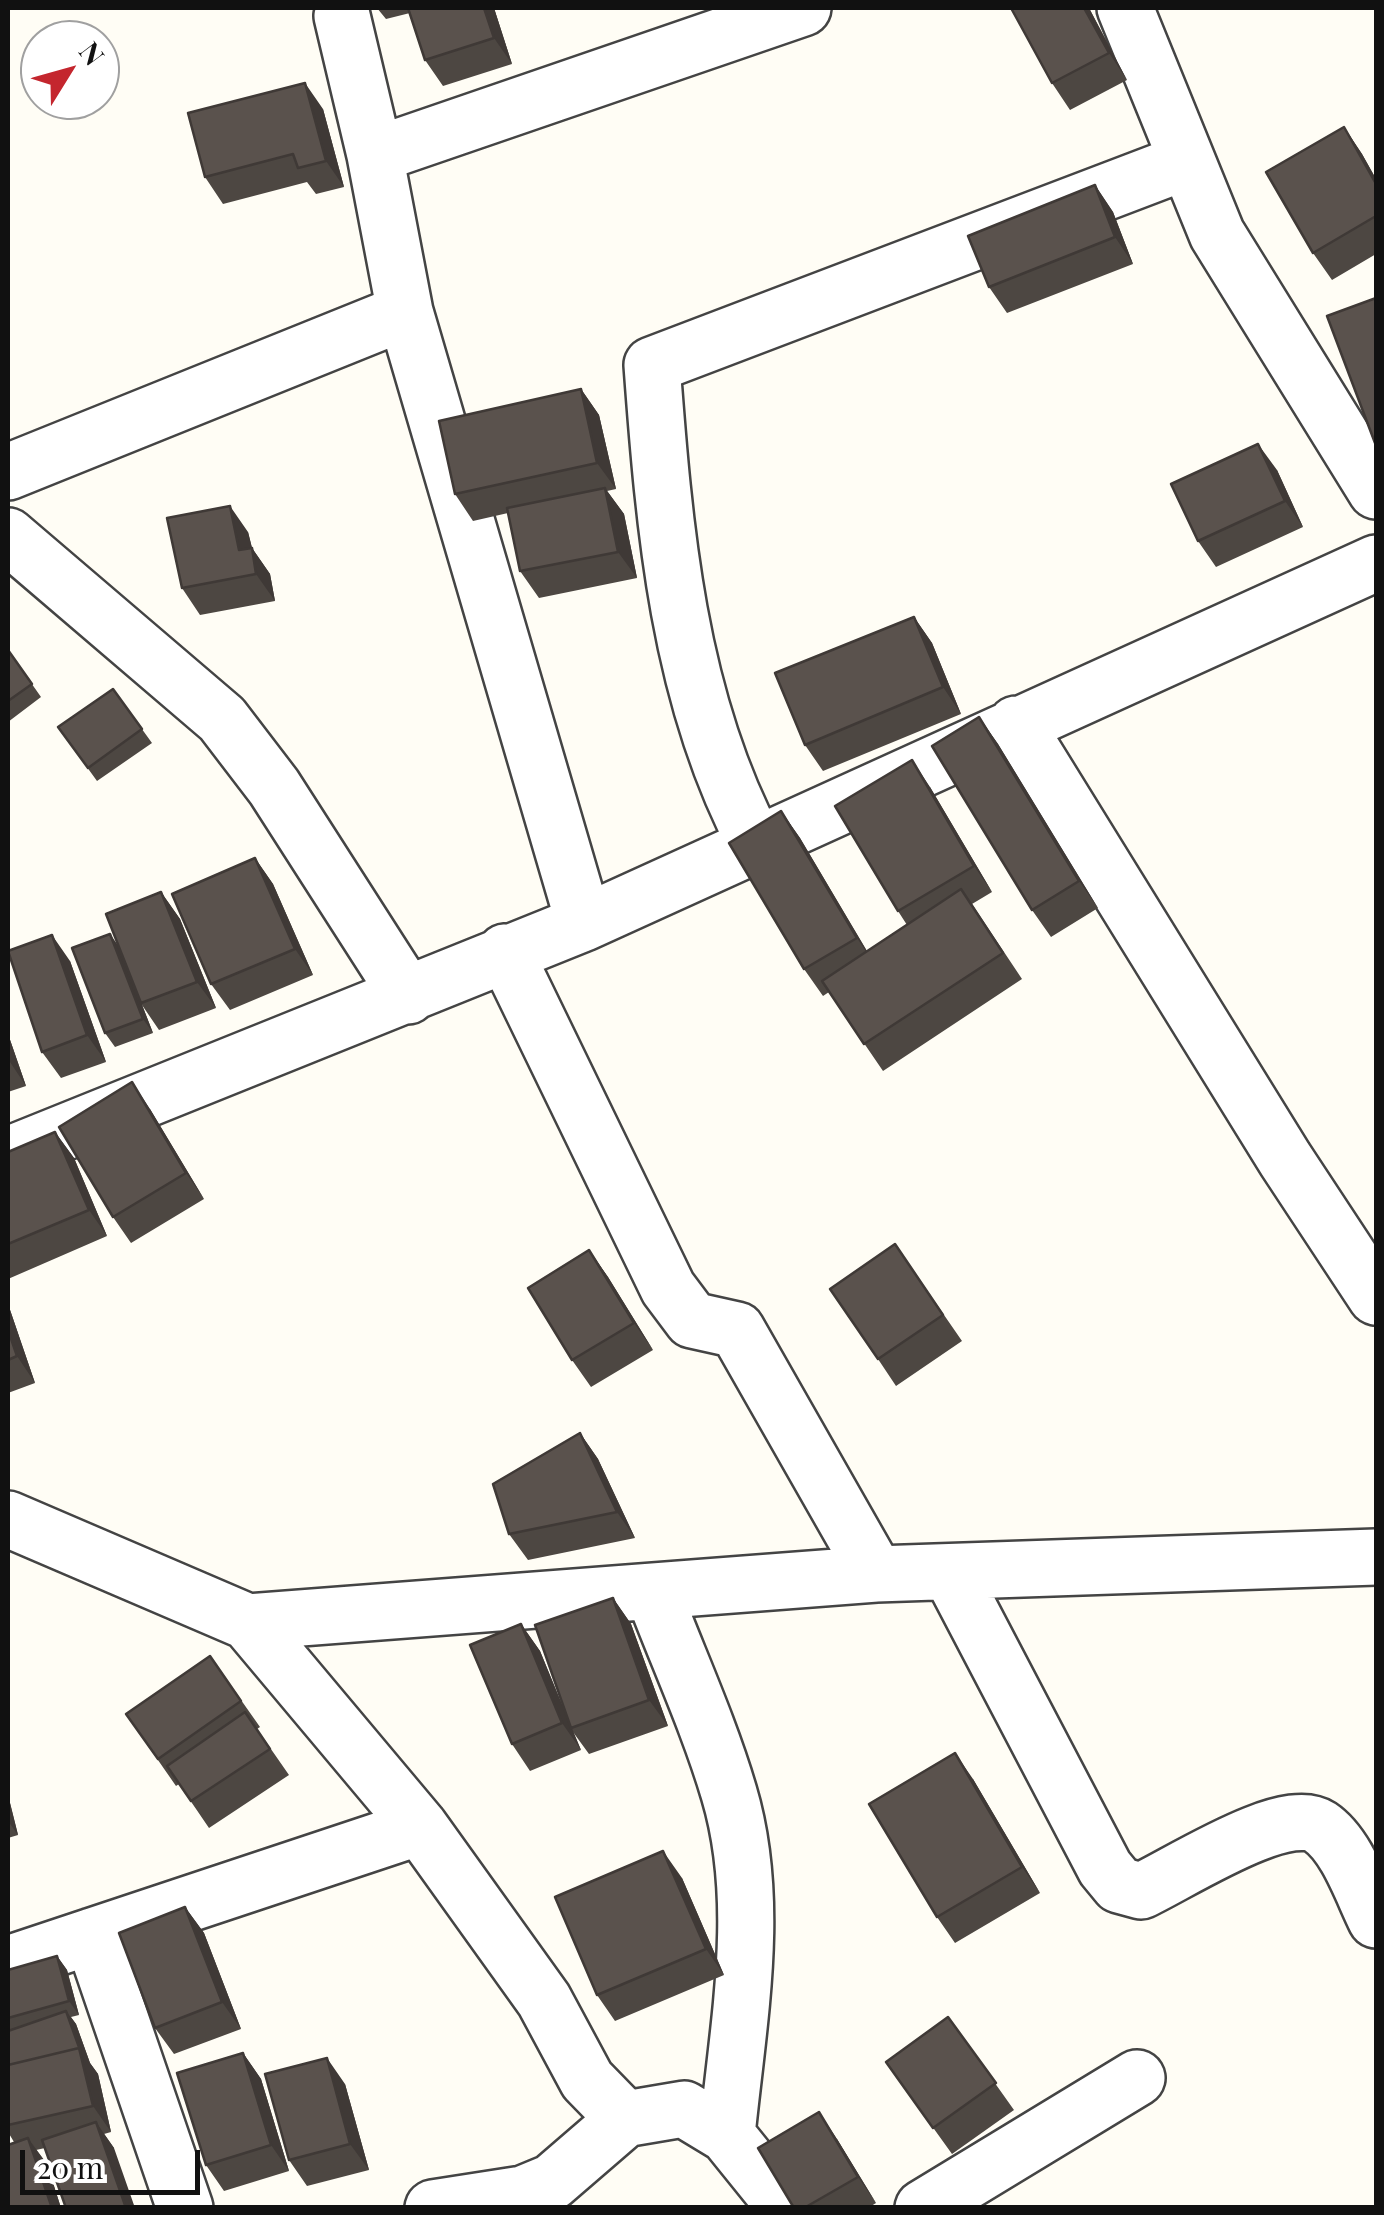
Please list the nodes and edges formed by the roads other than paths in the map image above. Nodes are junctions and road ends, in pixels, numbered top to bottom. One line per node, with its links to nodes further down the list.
1 (802, 8): 4 (street)
2 (1125, 8): 5 (street)
3 (342, 16): 4 (street)
4 (376, 155): 6 (street)
5 (1185, 162): 8 (street); 12 (street)
6 (405, 312): 7 (street); 13 (street)
7 (8, 472)
8 (1376, 491)
9 (8, 536): 15 (street)
10 (1376, 563): 11 (street)
11 (1016, 724): 12 (street); 17 (street)
12 (756, 844): 13 (street)
13 (584, 924): 14 (street)
14 (505, 952): 15 (street); 20 (street)
15 (408, 996): 16 (street)
16 (8, 1156)
17 (1376, 1297)
18 (8, 1519): 23 (street)
19 (1376, 1558): 21 (street)
20 (876, 1574): 21 (street); 22 (street)
21 (951, 1574): 25 (street)
22 (653, 1592): 23 (street); 30 (street)
23 (248, 1622): 24 (street)
24 (420, 1826): 26 (street); 29 (street)
25 (1376, 1920)
26 (92, 1936): 27 (street); 31 (street)
27 (8, 1964)
28 (1137, 2078): 34 (street)
29 (626, 2120): 30 (street); 32 (street)
30 (727, 2135): 33 (street)
31 (185, 2208)
32 (433, 2208)
33 (786, 2208)
34 (923, 2208)

